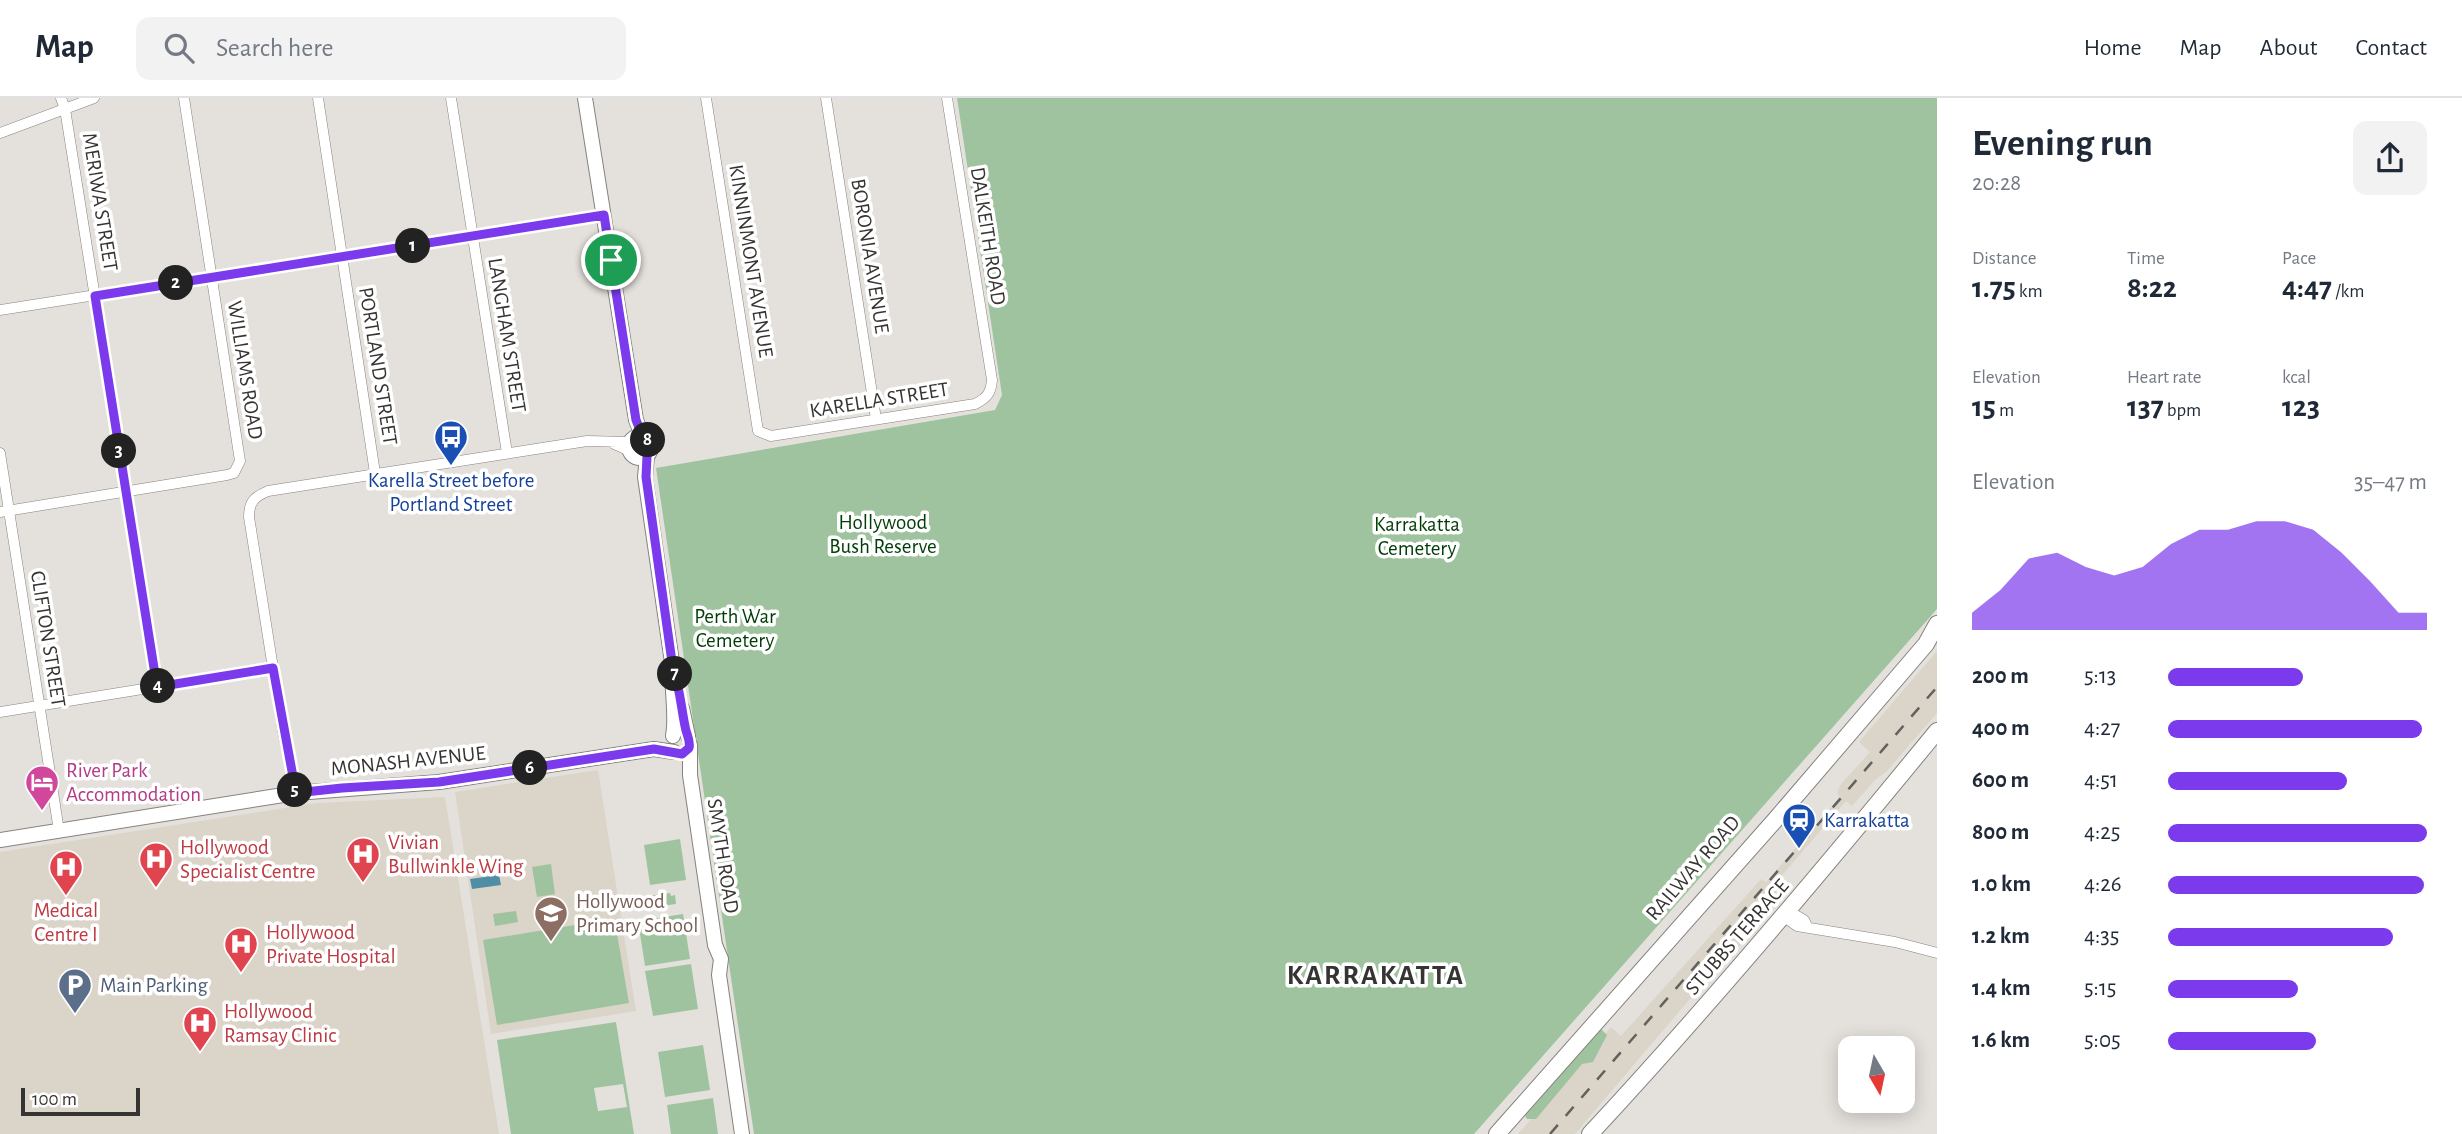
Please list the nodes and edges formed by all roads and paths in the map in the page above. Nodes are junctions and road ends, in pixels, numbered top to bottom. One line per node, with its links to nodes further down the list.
1 (94, 98): 9 (street)
2 (184, 98): 14 (street, WILLIAMS ROAD)
3 (318, 98): 13 (street, PORTLAND STREET)
4 (451, 98): 12 (street, LANGHAM STREET)
5 (585, 98): 11 (main road)
6 (706, 98): 19 (street, KINNINMONT AVENUE)
7 (826, 98): 18 (street, BORONIA AVENUE)
8 (947, 98): 17 (street, DALKEITH ROAD)
9 (63, 103): 10 (street); 15 (street, MERIWA STREET)
10 (0, 133)
11 (604, 215): 12 (street); 20 (main road)
12 (472, 237): 13 (street); 22 (street, LANGHAM STREET)
13 (342, 257): 14 (street); 23 (street, PORTLAND STREET)
14 (211, 277): 15 (street); 24 (street, WILLIAMS ROAD)
15 (95, 296): 16 (street); 24 (street, MERIWA STREET)
16 (0, 310)
17 (992, 380): 18 (street, KARELLA STREET)
18 (876, 419): 19 (street, KARELLA STREET)
19 (758, 430)
20 (637, 447): 22 (street); 32 (main road, SMYTH ROAD)
21 (0, 453): 25 (street, CLIFTON STREET)
22 (507, 453): 23 (street)
23 (376, 473): 27 (street)
24 (125, 492): 25 (street); 28 (street, MERIWA STREET)
25 (4, 511): 29 (street, CLIFTON STREET)
26 (1934, 628): 40 (main road, RAILWAY ROAD); 41 (main road, RAILWAY ROAD)
27 (273, 668): 28 (street); 34 (street)
28 (157, 687): 29 (street)
29 (39, 705): 30 (street); 35 (street, CLIFTON STREET)
30 (0, 712)
31 (1937, 731): 37 (main road, STUBBS TERRACE)
32 (679, 743): 34 (main road, MONASH AVENUE); 39 (main road, SMYTH ROAD)
33 (1937, 745): 37 (main road, STUBBS TERRACE)
34 (296, 793): 35 (main road, MONASH AVENUE)
35 (59, 831): 36 (main road, MONASH AVENUE)
36 (0, 840)
37 (1788, 915): 38 (street); 42 (main road, STUBBS TERRACE); 43 (main road, STUBBS TERRACE)
38 (1937, 953)
39 (742, 1133)
40 (1485, 1134)
41 (1497, 1134)
42 (1590, 1134)
43 (1603, 1134)

